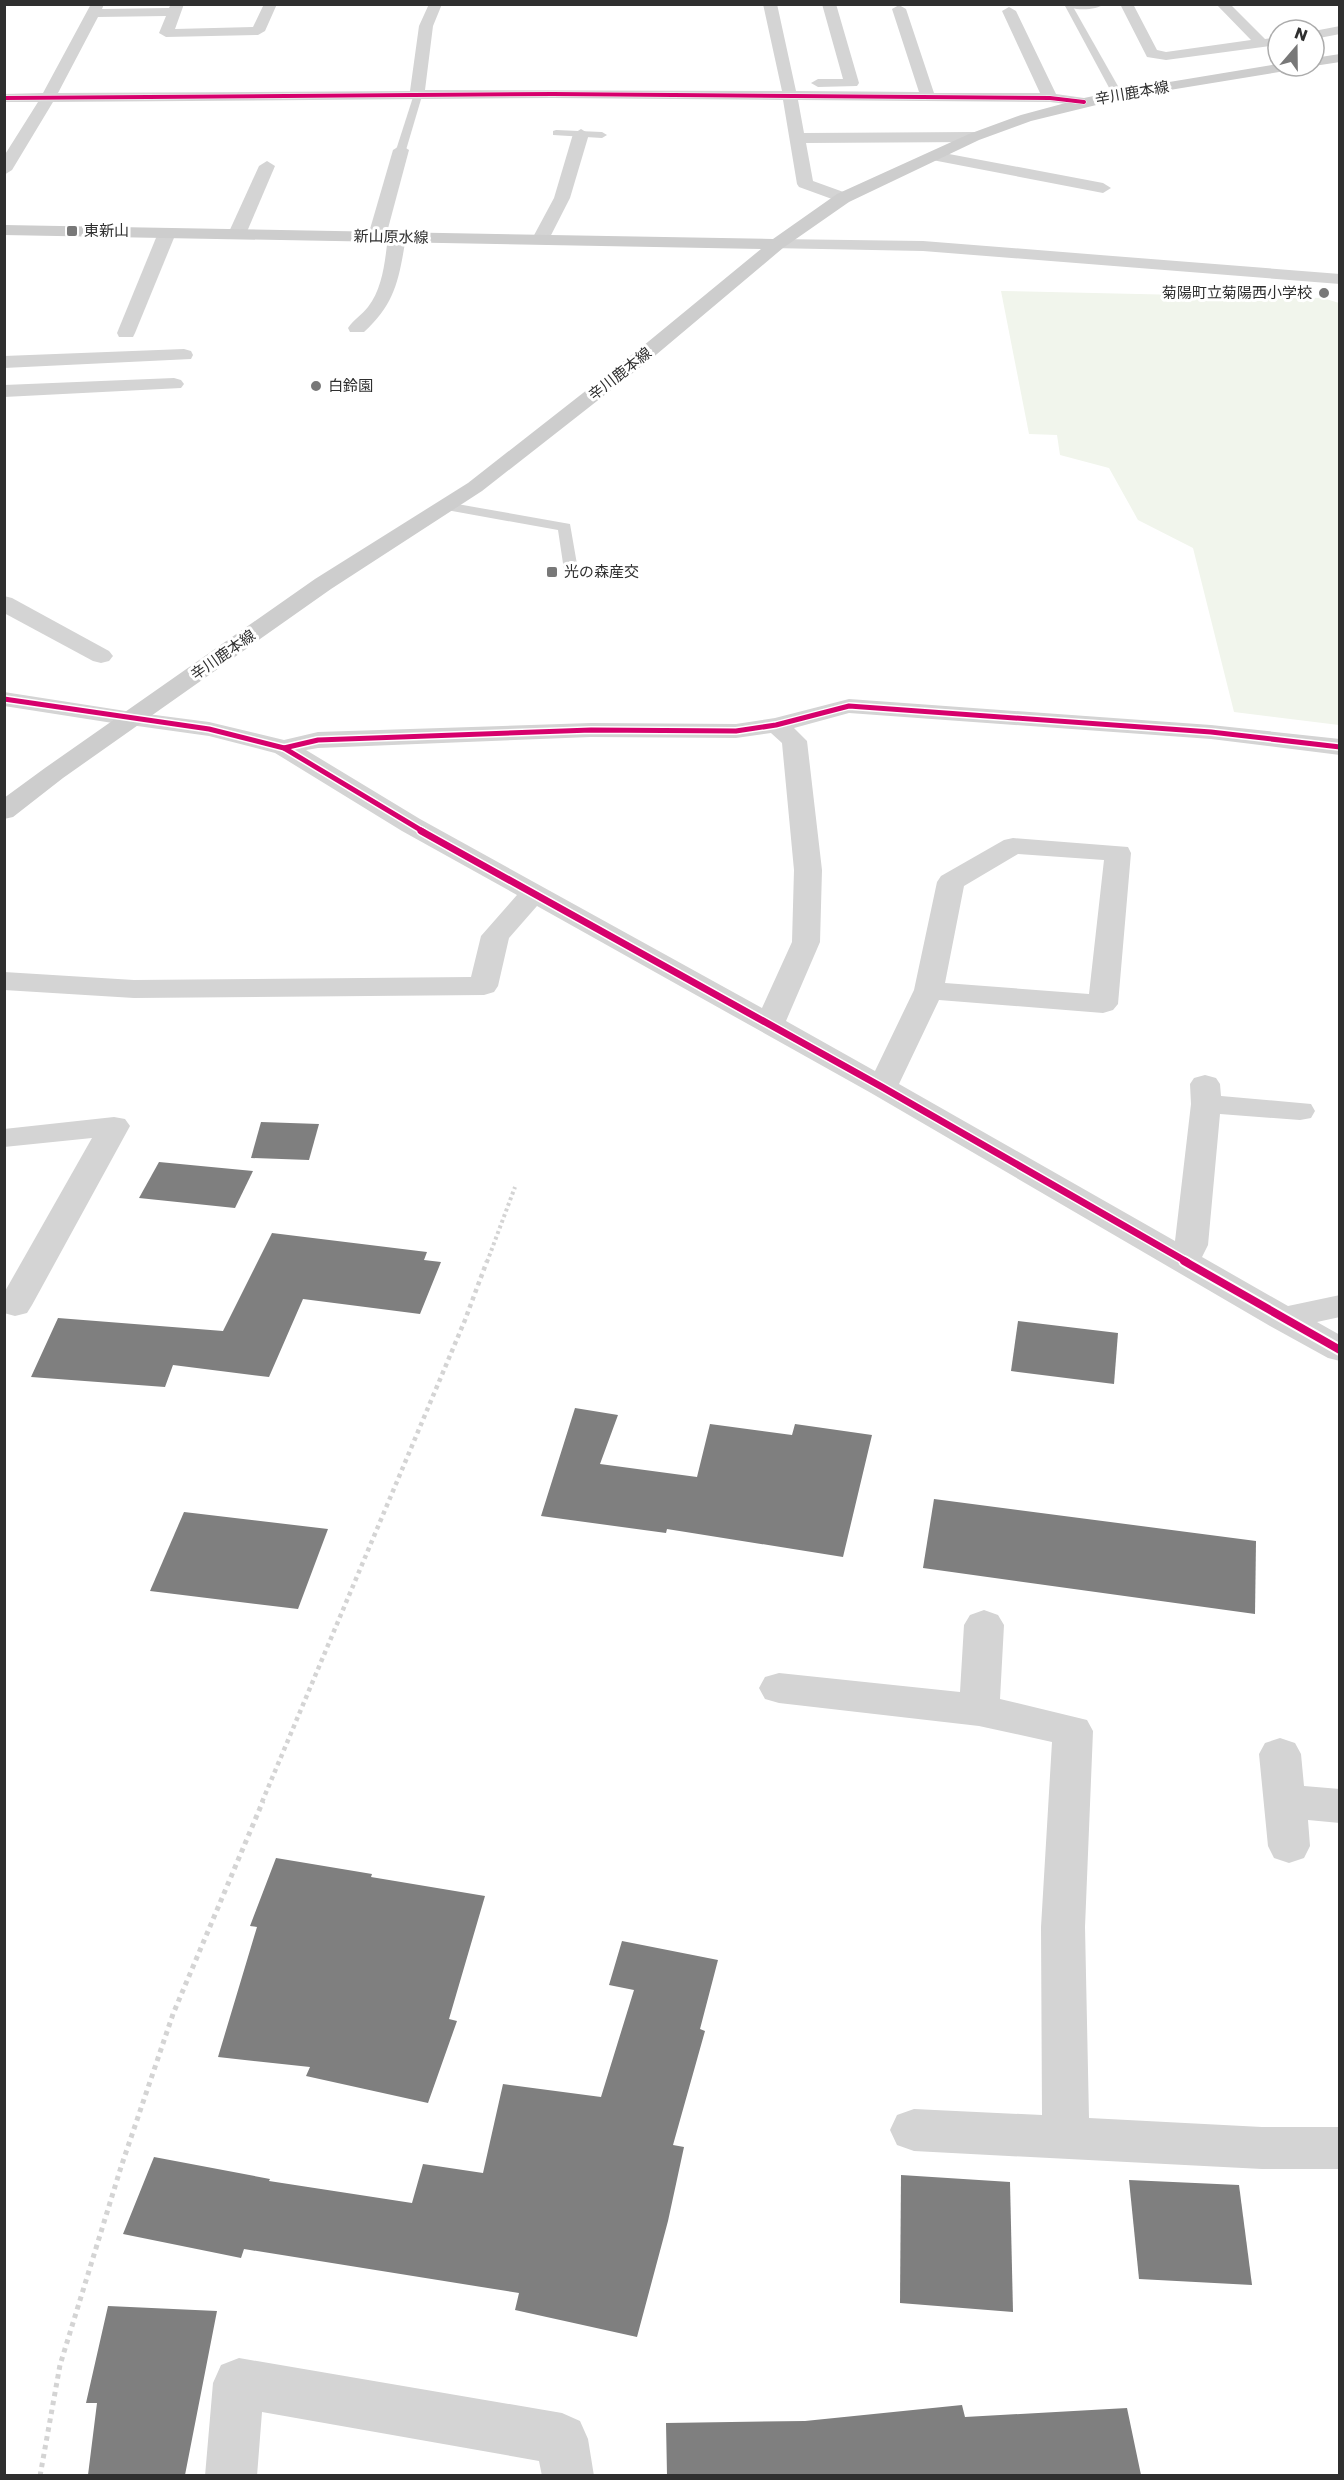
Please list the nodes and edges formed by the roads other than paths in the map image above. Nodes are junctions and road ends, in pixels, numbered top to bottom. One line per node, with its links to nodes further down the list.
1 (271, 4): 9 (street)
2 (436, 4): 18 (street)
3 (770, 4): 16 (street)
4 (829, 4): 16 (street)
5 (1098, 4): 8 (street)
6 (1126, 4): 14 (street)
7 (1222, 4): 14 (street)
8 (1068, 5): 17 (lane)
9 (176, 8): 10 (street)
10 (96, 9): 21 (street)
11 (899, 9): 19 (street)
12 (1009, 11): 22 (street)
13 (1266, 42): 14 (street)
14 (1261, 43)
15 (1266, 70): 17 (main road, 辛川鹿本線)
16 (788, 89): 18 (street); 19 (street); 28 (street)
17 (1118, 95): 23 (main road, 辛川鹿本線)
18 (417, 96): 21 (street); 29 (lane)
19 (928, 97): 22 (street)
20 (4, 98): 21 (street)
21 (48, 98): 32 (street)
22 (1050, 98): 23 (street)
23 (1084, 102): 27 (main road, 辛川鹿本線)
24 (556, 133): 25 (lane)
25 (580, 134): 26 (lane); 40 (street)
26 (603, 135)
27 (974, 137): 28 (street); 30 (main road, 辛川鹿本線)
28 (797, 138): 34 (street)
29 (401, 150): 38 (street)
30 (933, 156): 33 (street); 34 (main road, 辛川鹿本線)
31 (267, 166): 37 (street)
32 (4, 170)
33 (1102, 188)
34 (843, 198): 41 (main road, 辛川鹿本線)
35 (4, 230): 36 (main road, 新山原水線)
36 (167, 233): 37 (main road, 新山原水線); 44 (street)
37 (237, 234): 38 (main road, 新山原水線)
38 (377, 237): 39 (main road, 新山原水線)
39 (397, 237): 40 (main road, 新山原水線); 43 (street)
40 (541, 239): 41 (main road, 新山原水線)
41 (777, 244): 42 (street); 49 (main road, 辛川鹿本線)
42 (1340, 279)
43 (357, 328)
44 (126, 333)
45 (184, 355): 46 (street)
46 (4, 362)
47 (174, 384): 48 (street)
48 (4, 391)
49 (446, 506): 50 (lane); 54 (main road, 辛川鹿本線)
50 (571, 570)
51 (4, 603): 52 (street)
52 (100, 656)
53 (4, 699): 54 (street)
54 (132, 719): 57 (street); 58 (main road, 辛川鹿本線)
55 (776, 725): 56 (street); 57 (street); 62 (street)
56 (1340, 747)
57 (284, 748): 59 (street)
58 (4, 811)
59 (535, 892): 60 (street); 62 (street)
60 (4, 981)
61 (929, 990): 61 (street); 63 (street)
62 (770, 1024): 63 (street)
63 (882, 1087): 66 (street)
64 (1300, 1111): 66 (street)
65 (4, 1138): 67 (street)
66 (1183, 1262): 69 (street)
67 (15, 1305)
68 (1340, 1306): 69 (street)
69 (1282, 1318): 70 (street)
70 (1340, 1350)
71 (984, 1625): 73 (street)
72 (779, 1688): 73 (street)
73 (979, 1710): 79 (street)
74 (1280, 1754): 75 (street)
75 (1286, 1800): 76 (street); 77 (street)
76 (1340, 1806)
77 (1289, 1845)
78 (914, 2130): 79 (street)
79 (1066, 2136): 80 (street)
80 (1340, 2148)
81 (231, 2475): 82 (street)
82 (568, 2475)

